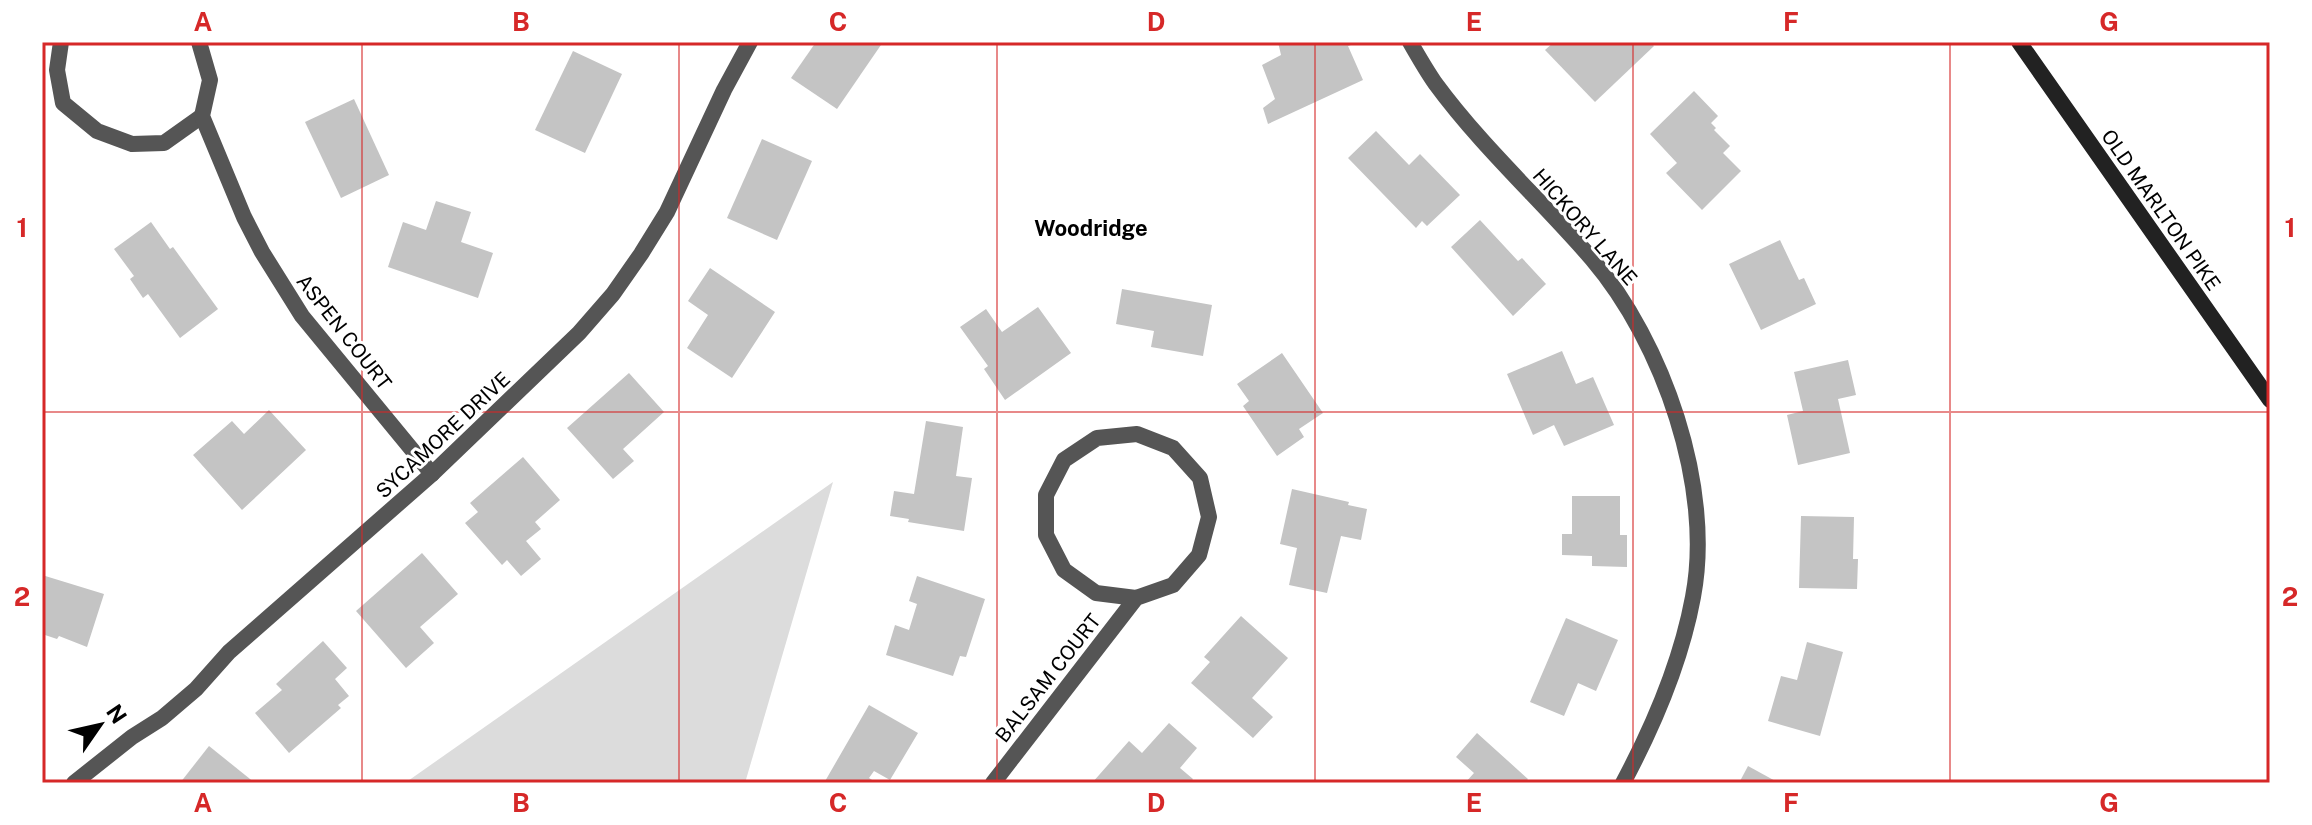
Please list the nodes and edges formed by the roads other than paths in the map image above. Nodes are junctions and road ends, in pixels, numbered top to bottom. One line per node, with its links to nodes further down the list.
1 (61, 42): 6 (street)
2 (199, 42): 6 (street)
3 (750, 42): 8 (street, SYCAMORE DRIVE)
4 (1410, 42): 12 (street, HICKORY LANE)
5 (2019, 42): 7 (street, OLD MARLTON PIKE)
6 (202, 116): 8 (street, ASPEN COURT)
7 (2270, 400)
8 (432, 474): 10 (street, SYCAMORE DRIVE)
9 (1136, 598): 9 (street, BALSAM COURT); 11 (street, BALSAM COURT)
10 (74, 783)
11 (993, 783)
12 (1623, 783)

